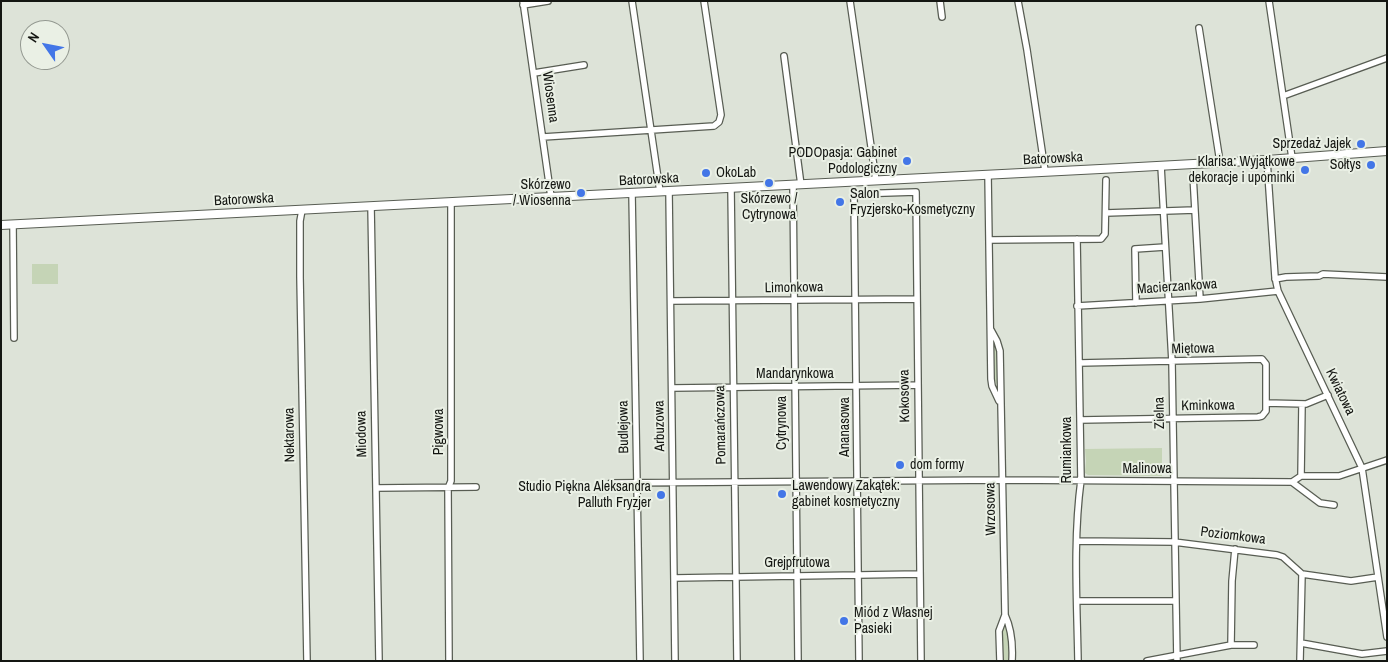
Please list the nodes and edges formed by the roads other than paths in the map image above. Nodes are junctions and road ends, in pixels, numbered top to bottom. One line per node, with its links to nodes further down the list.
1 (548, 1): 8 (street)
2 (632, 1): 16 (street)
3 (704, 1): 16 (street)
4 (850, 1): 27 (street)
5 (940, 1): 9 (street)
6 (1018, 1): 23 (street)
7 (1269, 1): 15 (street)
8 (523, 3): 14 (street, Wiosenna)
9 (942, 17)
10 (1199, 28): 21 (street)
11 (784, 56): 28 (street, Cytrynowa)
12 (1387, 58): 15 (street)
13 (584, 65): 14 (street)
14 (534, 73): 17 (street, Wiosenna)
15 (1283, 96): 19 (street)
16 (652, 129): 17 (street); 31 (street)
17 (543, 136): 34 (street, Wiosenna)
18 (1387, 150): 19 (street, Batorowska)
19 (1292, 158): 20 (street, Batorowska)
20 (1267, 160): 21 (street, Batorowska); 47 (street, Kwiatowa)
21 (1220, 162): 22 (street, Batorowska)
22 (1161, 166): 23 (street, Batorowska); 38 (street, Zielna)
23 (1045, 172): 24 (street, Batorowska)
24 (988, 174): 27 (street, Batorowska); 44 (street, Wrzosowa)
25 (1193, 175): 39 (street)
26 (1106, 180): 40 (street)
27 (876, 181): 28 (street, Batorowska)
28 (797, 185): 29 (street, Batorowska); 52 (street, Cytrynowa)
29 (731, 188): 30 (street, Batorowska); 54 (street, Pomarańczowa)
30 (669, 191): 31 (street, Batorowska); 53 (street, Arbuzowa)
31 (660, 192): 32 (street, Batorowska)
32 (632, 193): 34 (street, Batorowska); 83 (street, Budlejowa)
33 (854, 194): 49 (street, Ananasowa); 50 (street, Kokosowa)
34 (551, 197): 35 (street, Batorowska)
35 (451, 202): 36 (street, Batorowska); 87 (street, Pigwowa)
36 (371, 206): 37 (street, Batorowska); 86 (street, Miodowa)
37 (302, 210): 41 (street, Batorowska); 108 (street, Nektarowa)
38 (1163, 210): 39 (street); 40 (street); 45 (street, Zielna)
39 (1195, 210): 51 (street)
40 (1106, 213): 43 (street)
41 (14, 224): 42 (street, Batorowska); 58 (street)
42 (1, 225)
43 (1077, 238): 44 (street); 57 (street, Rumiankowa)
44 (990, 240): 76 (street, Wrzosowa)
45 (1164, 246): 55 (street, Zielna); 56 (street)
46 (1387, 277): 47 (street)
47 (1275, 279): 48 (street, Kwiatowa)
48 (1278, 291): 51 (street, Macierzankowa); 66 (street, Kwiatowa)
49 (855, 299): 50 (street, Limonkowa); 52 (street, Limonkowa); 63 (street, Ananasowa)
50 (917, 299): 61 (street, Kokosowa)
51 (1200, 299): 55 (street, Macierzankowa)
52 (794, 300): 54 (street, Limonkowa); 62 (street, Cytrynowa)
53 (671, 301): 54 (street, Limonkowa); 65 (street, Arbuzowa)
54 (732, 301): 64 (street, Pomarańczowa)
55 (1169, 301): 56 (street, Macierzankowa); 59 (street, Zielna)
56 (1136, 303): 57 (street, Macierzankowa)
57 (1078, 306): 60 (street, Rumiankowa)
58 (14, 338)
59 (1172, 362): 60 (street, Miętowa); 67 (street, Miętowa); 69 (street, Zielna)
60 (1079, 364): 70 (street, Rumiankowa)
61 (918, 385): 63 (street, Mandarynkowa); 75 (street, Kokosowa)
62 (795, 386): 63 (street, Mandarynkowa); 64 (street, Mandarynkowa); 78 (street, Cytrynowa)
63 (857, 386): 74 (street, Ananasowa)
64 (734, 387): 65 (street, Mandarynkowa); 80 (street, Pomarańczowa)
65 (672, 388): 84 (street, Arbuzowa)
66 (1328, 395): 68 (street); 72 (street, Kwiatowa)
67 (1266, 403): 68 (street); 69 (street, Kminkowa)
68 (1302, 404): 73 (street)
69 (1173, 419): 70 (street, Kminkowa); 79 (street, Zielna)
70 (1080, 420): 77 (street, Rumiankowa)
71 (1387, 460): 72 (street)
72 (1362, 468): 73 (street); 98 (street, Kwiatowa)
73 (1301, 476): 81 (street)
74 (858, 480): 75 (street, Malinowa); 78 (street, Malinowa); 94 (street, Ananasowa)
75 (919, 480): 76 (street, Malinowa); 92 (street, Kokosowa)
76 (1003, 480): 77 (street, Malinowa); 101 (street, Wrzosowa)
77 (1080, 480): 79 (street, Malinowa); 89 (street, Rumiankowa)
78 (795, 481): 80 (street, Malinowa); 96 (street, Cytrynowa)
79 (1173, 481): 81 (street, Malinowa); 90 (street, Zielna)
80 (734, 482): 84 (street, Malinowa); 95 (street, Pomarańczowa)
81 (1292, 482): 88 (street)
82 (611, 483): 83 (street, Malinowa)
83 (638, 483): 84 (street, Malinowa); 111 (street, Budlejowa)
84 (673, 483): 97 (street, Arbuzowa)
85 (476, 487): 87 (street)
86 (376, 488): 87 (street); 109 (street, Miodowa)
87 (448, 488): 110 (street, Pigwowa)
88 (1334, 505)
89 (1077, 541): 90 (street, Poziomkowa); 99 (street, Rumiankowa)
90 (1174, 542): 91 (street, Poziomkowa); 100 (street, Zielna)
91 (1234, 549): 93 (street, Poziomkowa); 104 (street)
92 (920, 574): 94 (street, Grejpfrutowa); 116 (street, Kokosowa)
93 (1302, 574): 98 (street); 103 (street)
94 (859, 575): 96 (street, Grejpfrutowa); 115 (street, Ananasowa)
95 (736, 576): 96 (street, Grejpfrutowa); 97 (street, Grejpfrutowa); 113 (street, Pomarańczowa)
96 (796, 576): 114 (street, Cytrynowa)
97 (674, 578): 112 (street, Arbuzowa)
98 (1378, 578): 102 (street, Kwiatowa)
99 (1077, 601): 100 (street); 119 (street, Rumiankowa)
100 (1175, 601): 107 (street, Zielna)
101 (1005, 615): 117 (street, Wrzosowa); 118 (street, Wrzosowa)
102 (1387, 637)
103 (1300, 643): 106 (street); 121 (street)
104 (1231, 645): 105 (street); 107 (street)
105 (1254, 645)
106 (1387, 650)
107 (1177, 658): 120 (street)
108 (307, 661)
109 (380, 661)
110 (449, 661)
111 (640, 661)
112 (675, 661)
113 (736, 661)
114 (798, 661)
115 (859, 661)
116 (921, 661)
117 (1000, 661)
118 (1012, 661)
119 (1078, 661)
120 (1147, 661)
121 (1300, 661)

